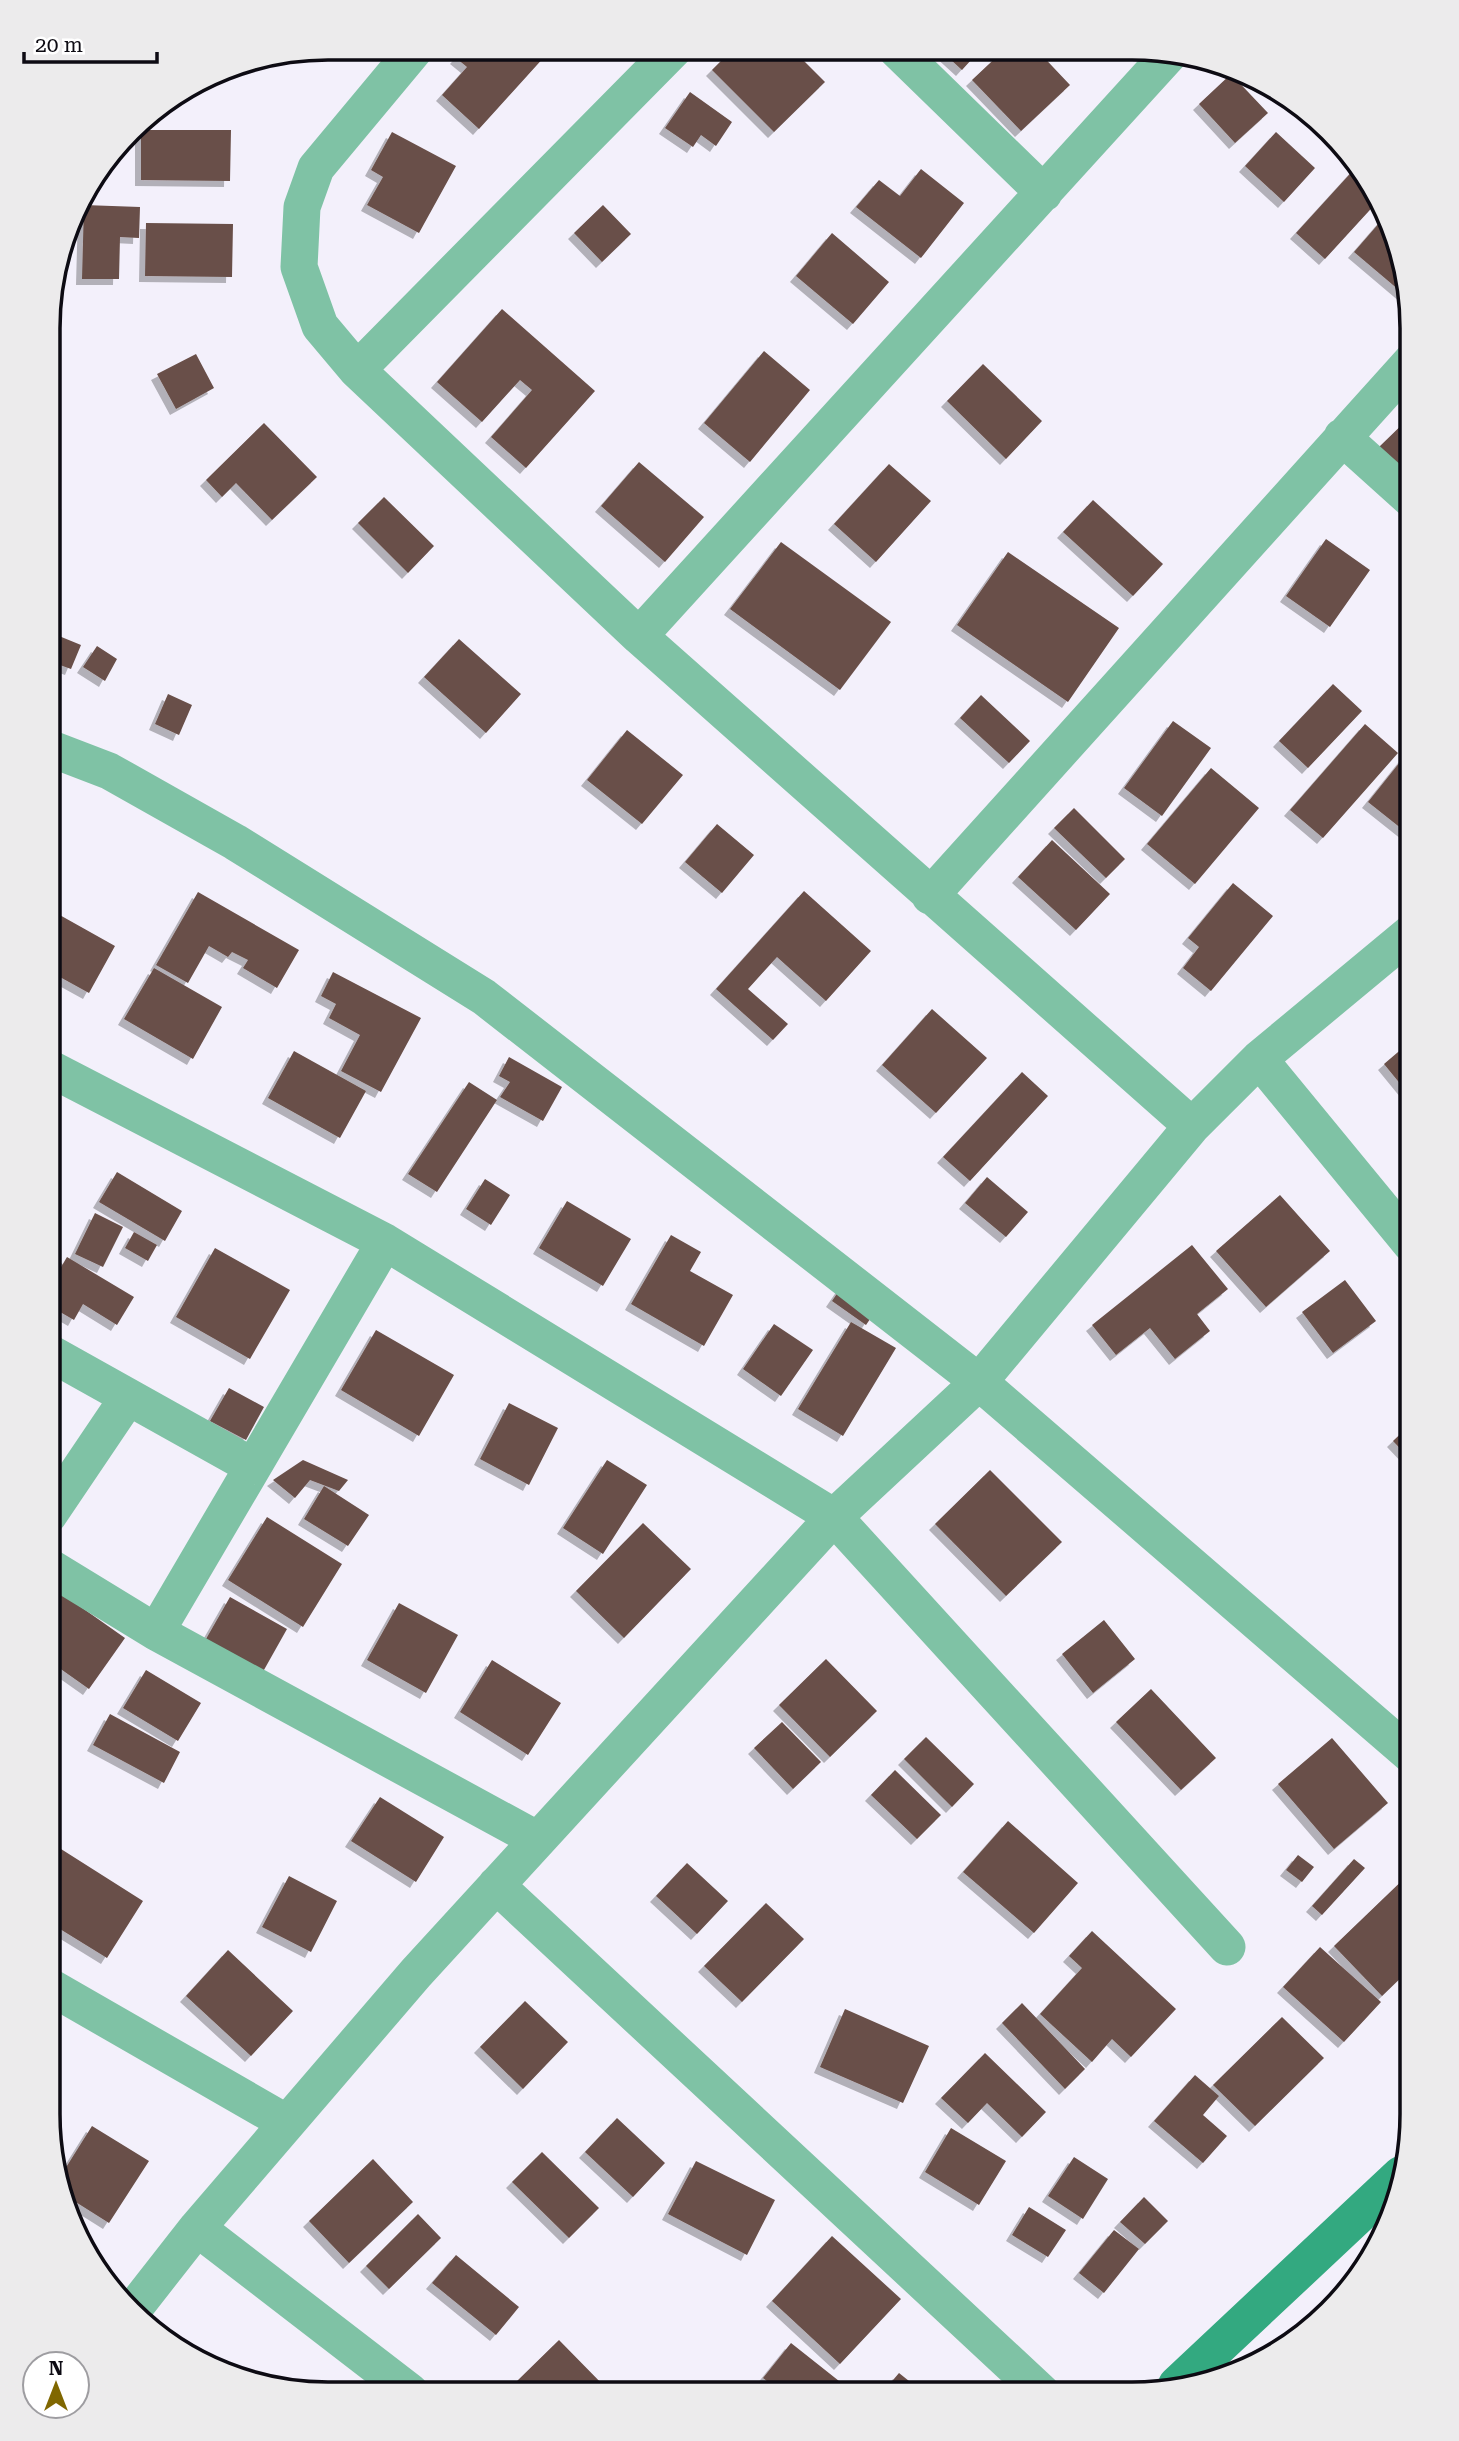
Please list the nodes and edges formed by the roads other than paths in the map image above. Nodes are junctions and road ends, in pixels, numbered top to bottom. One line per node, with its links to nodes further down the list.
1 (404, 60): 6 (street)
2 (663, 60): 6 (street)
3 (907, 60): 5 (street)
4 (1162, 62): 5 (street)
5 (1044, 193): 10 (street)
6 (357, 370): 10 (street)
7 (1400, 374): 8 (street)
8 (1342, 437): 9 (street); 12 (street)
9 (1400, 489)
10 (639, 636): 12 (street)
11 (60, 752): 20 (street)
12 (930, 897): 16 (street)
13 (1400, 942): 14 (street)
14 (1259, 1059): 16 (street); 17 (street)
15 (60, 1074): 18 (street)
16 (1192, 1126): 20 (street)
17 (1400, 1231)
18 (385, 1242): 22 (street); 24 (street)
19 (60, 1359): 21 (street)
20 (979, 1382): 24 (street); 27 (street)
21 (128, 1399): 22 (street); 23 (street)
22 (252, 1466): 26 (street)
23 (60, 1498)
24 (834, 1517): 28 (street); 30 (street)
25 (60, 1573): 26 (street)
26 (156, 1632): 28 (street)
27 (1400, 1746)
28 (538, 1840): 29 (street)
29 (496, 1885): 32 (street); 38 (street)
30 (1227, 1947)
31 (60, 1992): 32 (street)
32 (287, 2123): 34 (street)
33 (1389, 2186): 36 (street)
34 (197, 2228): 35 (street); 37 (street)
35 (138, 2303)
36 (1187, 2375)
37 (397, 2382)
38 (1030, 2382)

